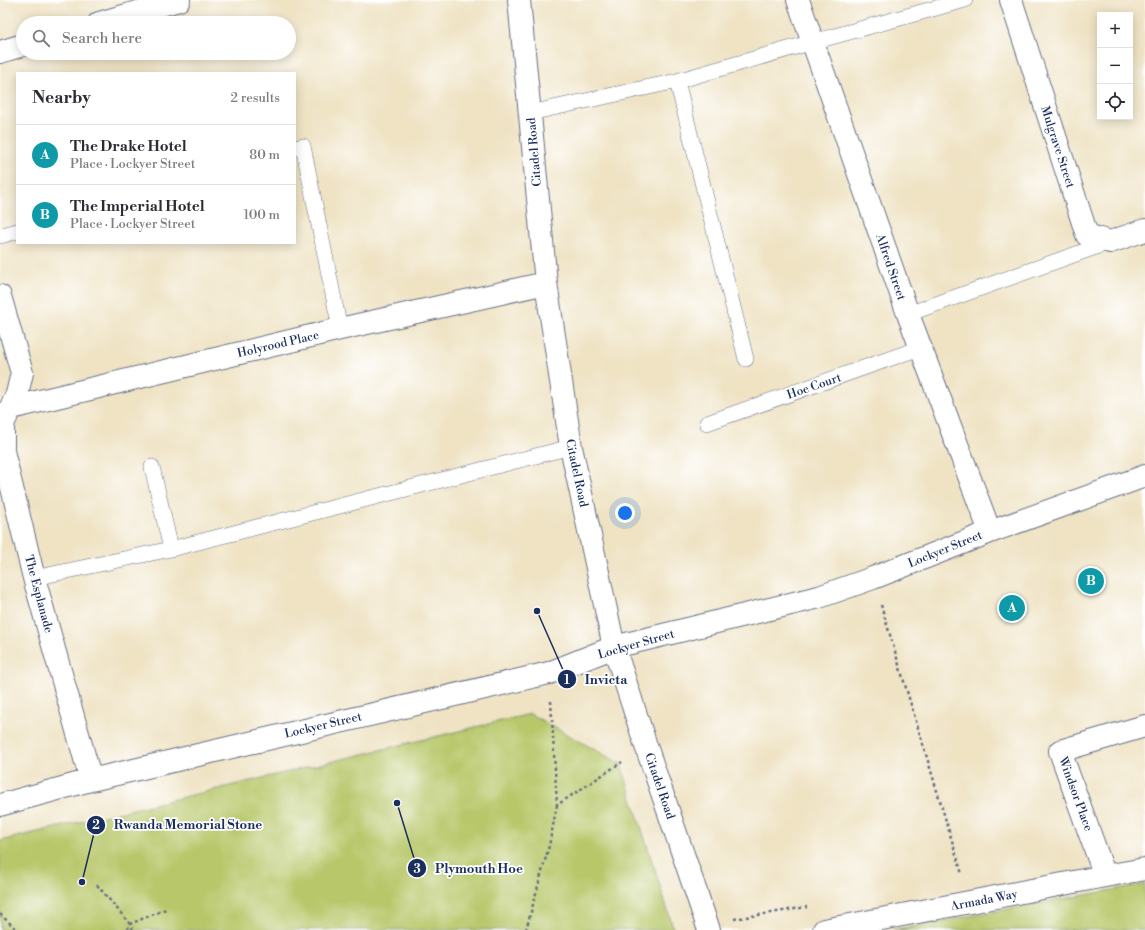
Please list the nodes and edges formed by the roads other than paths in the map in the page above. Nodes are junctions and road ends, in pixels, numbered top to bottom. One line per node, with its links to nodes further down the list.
1 (179, 0): 6 (street)
2 (519, 0): 11 (street, Citadel Road)
3 (798, 0): 7 (street, Alfred Street)
4 (965, 0): 7 (lane)
5 (1011, 0): 16 (street, Mulgrave Street)
6 (123, 16)
7 (813, 42): 10 (lane); 19 (street, Alfred Street)
8 (16, 47): 9 (street)
9 (0, 52)
10 (678, 81): 11 (lane); 22 (lane)
11 (530, 113): 17 (street, Citadel Road)
12 (296, 148): 20 (lane)
13 (1145, 230): 16 (street)
14 (16, 231): 15 (lane)
15 (0, 236)
16 (1110, 242): 19 (lane)
17 (546, 283): 20 (street, Holyrood Place); 25 (street, Citadel Road)
18 (0, 296): 23 (street, The Esplanade)
19 (908, 314): 21 (street, Alfred Street)
20 (340, 329): 23 (street, Holyrood Place)
21 (920, 348): 24 (lane, Hoe Court); 28 (street, Alfred Street)
22 (746, 360)
23 (9, 400): 30 (street, The Esplanade)
24 (707, 424)
25 (571, 448): 29 (lane); 31 (street, Citadel Road)
26 (152, 467): 29 (lane)
27 (1145, 476): 28 (street, Lockyer Street)
28 (990, 532): 31 (street, Lockyer Street)
29 (171, 549): 30 (lane)
30 (34, 578): 33 (street, The Esplanade)
31 (614, 647): 33 (street, Lockyer Street); 37 (street, Citadel Road)
32 (1145, 726): 36 (street, Windsor Place)
33 (91, 780): 34 (street, Lockyer Street)
34 (0, 805)
35 (1145, 870): 36 (street, Armada Way)
36 (1105, 876): 38 (street, Armada Way)
37 (709, 930)
38 (824, 930)

